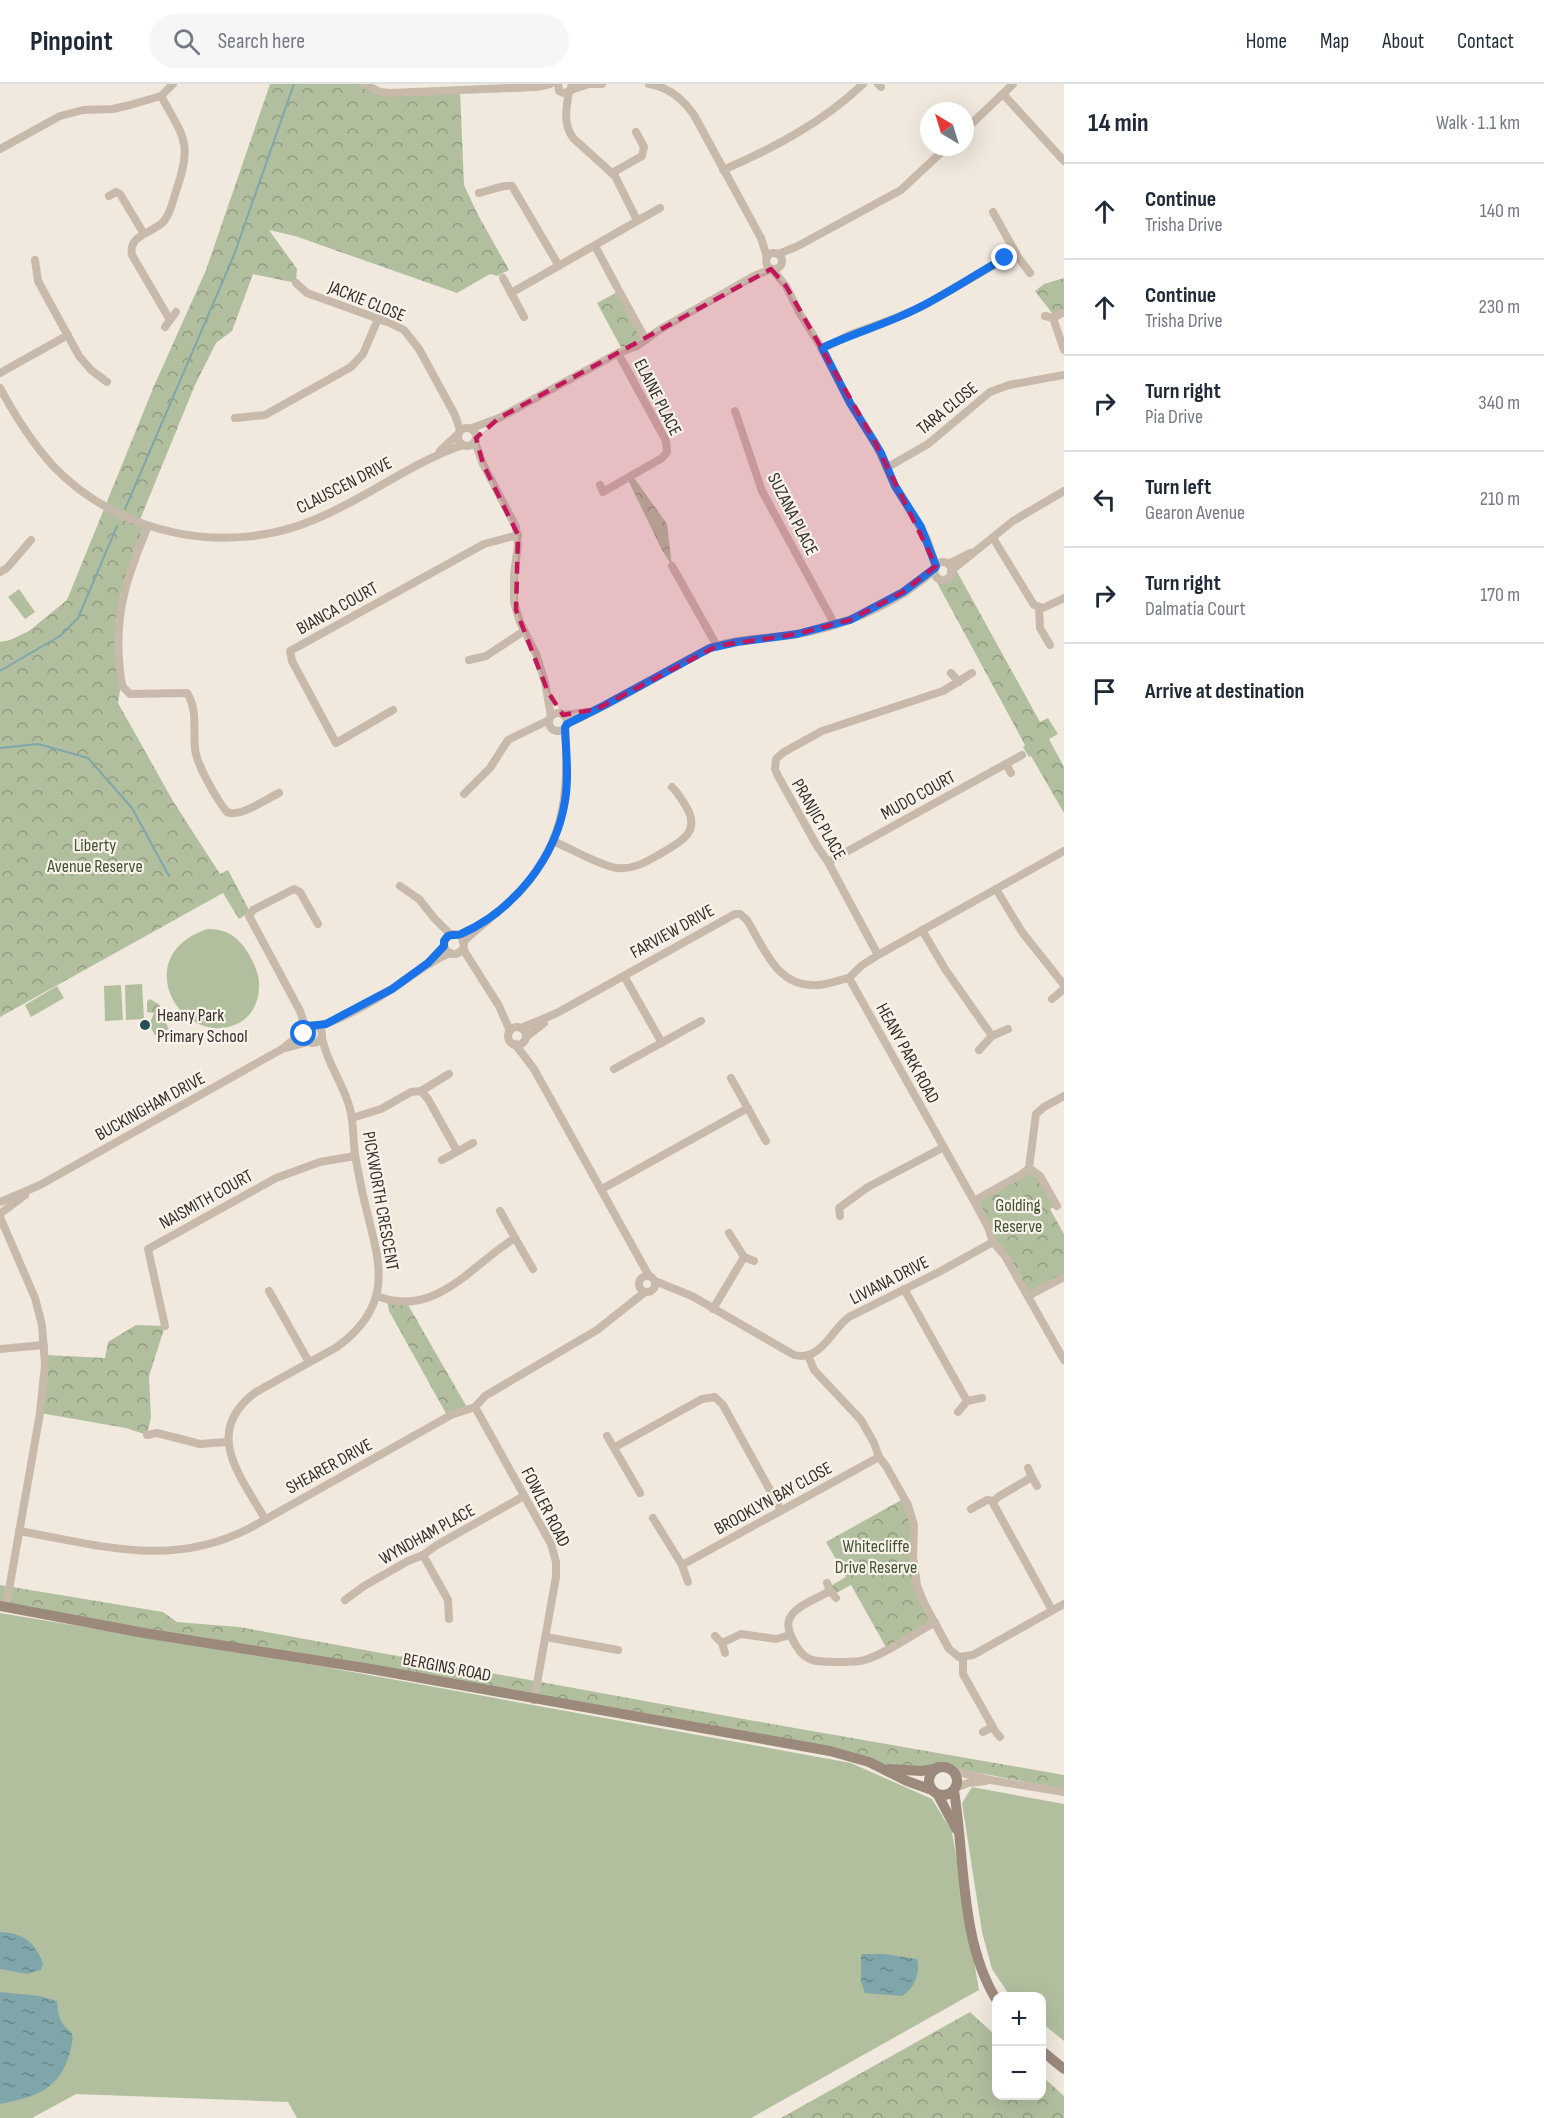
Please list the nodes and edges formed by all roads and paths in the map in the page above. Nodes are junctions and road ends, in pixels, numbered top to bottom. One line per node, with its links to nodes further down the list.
1 (173, 84): 13 (street)
2 (364, 84): 10 (street)
3 (549, 84): 10 (street)
4 (588, 84): 5 (street); 11 (street)
5 (602, 84)
6 (649, 84): 9 (street)
7 (863, 84): 19 (street)
8 (1013, 84): 12 (street)
9 (661, 85): 19 (street)
10 (537, 87): 11 (street)
11 (565, 89): 20 (street)
12 (1003, 94): 14 (street); 18 (street)
13 (161, 96): 16 (street); 26 (street)
14 (974, 121)
15 (636, 132): 20 (street)
16 (0, 149)
17 (937, 156): 30 (street)
18 (1064, 160)
19 (723, 170): 30 (street)
20 (612, 173): 25 (street)
21 (479, 193): 31 (street)
22 (109, 196): 26 (street)
23 (660, 208): 25 (street)
24 (993, 212): 28 (street)
25 (637, 220): 27 (street)
26 (144, 234): 36 (street)
27 (595, 246): 31 (street); 41 (street)
28 (1015, 253): 32 (street); 42 (street)
29 (35, 260): 40 (street)
30 (774, 261): 41 (street, CLAUSCEN DRIVE); 42 (street)
31 (559, 266): 35 (street)
32 (1030, 273)
33 (503, 278): 35 (street)
34 (296, 283): 39 (street, JACKIE CLOSE)
35 (511, 293): 38 (street)
36 (176, 312)
37 (1062, 312): 43 (street)
38 (524, 317)
39 (378, 319): 50 (street); 52 (street, JACKIE CLOSE)
40 (68, 335): 45 (street); 47 (street)
41 (646, 340): 44 (street, CLAUSCEN DRIVE)
42 (822, 348): 57 (street)
43 (1064, 350)
44 (618, 352): 51 (street, CLAUSCEN DRIVE); 58 (street, ELAINE PLACE)
45 (0, 373)
46 (1064, 375): 57 (street, TARA CLOSE)
47 (107, 382)
48 (0, 388): 60 (street, CLAUSCEN DRIVE)
49 (735, 411): 73 (street, SUZANA PLACE)
50 (235, 418)
51 (499, 418): 52 (street, CLAUSCEN DRIVE); 53 (street, CLAUSCEN DRIVE)
52 (464, 430): 53 (street); 54 (street); 55 (street, CLAUSCEN DRIVE)
53 (476, 440): 54 (street, CLAUSCEN DRIVE); 56 (street)
54 (464, 446): 55 (street, CLAUSCEN DRIVE); 56 (street)
55 (436, 454): 60 (street, CLAUSCEN DRIVE)
56 (483, 464): 61 (street)
57 (888, 467): 63 (street)
58 (603, 491)
59 (1064, 491): 62 (street)
60 (148, 526): 92 (street)
61 (518, 534): 74 (street); 83 (street, BIANCA COURT)
62 (993, 538): 66 (street); 72 (street)
63 (927, 539): 66 (street); 67 (street)
64 (31, 540): 68 (street)
65 (672, 566): 76 (street)
66 (948, 566): 67 (street); 69 (street)
67 (935, 567): 69 (street); 70 (street)
68 (0, 572)
69 (938, 578): 70 (street)
70 (903, 592): 73 (street)
71 (1064, 598): 72 (street)
72 (1039, 608): 75 (street)
73 (836, 625): 76 (street)
74 (524, 632): 77 (street); 81 (street)
75 (1050, 645)
76 (717, 646): 82 (street)
77 (469, 660)
78 (951, 673): 80 (street)
79 (972, 673): 80 (street, PRANJIC PLACE)
80 (959, 682): 96 (street, PRANJIC PLACE)
81 (548, 692): 84 (street); 85 (street)
82 (597, 709): 84 (street); 86 (street)
83 (393, 710)
84 (562, 714): 85 (street); 86 (street)
85 (552, 723): 86 (street); 87 (street); 93 (street)
86 (566, 726): 87 (street)
87 (566, 753): 94 (street)
88 (1022, 755): 89 (street, MUDO COURT)
89 (1005, 764): 90 (street); 96 (street, MUDO COURT)
90 (1011, 773)
91 (672, 788): 94 (street)
92 (279, 793)
93 (464, 794)
94 (553, 840): 102 (street)
95 (1064, 850): 98 (street)
96 (828, 862): 105 (street, PRANJIC PLACE)
97 (400, 886): 99 (street)
98 (996, 889): 101 (street); 110 (street)
99 (435, 920): 102 (street); 103 (street)
100 (318, 924): 115 (street)
101 (922, 930): 105 (street); 119 (street)
102 (459, 940): 103 (street); 104 (street); 107 (street)
103 (444, 943): 104 (street); 106 (street)
104 (452, 954): 106 (street); 107 (street)
105 (878, 955): 109 (street)
106 (428, 963): 113 (street)
107 (477, 974): 116 (street)
108 (624, 976): 109 (street, FARVIEW DRIVE); 112 (street, FARVIEW DRIVE); 122 (street)
109 (849, 978): 137 (street, HEANY PARK ROAD)
110 (1064, 987): 111 (street)
111 (1052, 999)
112 (557, 1013): 116 (street, FARVIEW DRIVE); 120 (street, FARVIEW DRIVE)
113 (346, 1015): 115 (street, BUCKINGHAM DRIVE); 118 (street)
114 (701, 1021): 122 (street)
115 (310, 1028): 118 (street); 121 (street); 124 (street, BUCKINGHAM DRIVE)
116 (516, 1029): 120 (street); 123 (street)
117 (1008, 1029): 119 (street)
118 (322, 1036): 121 (street); 126 (street, PICKWORTH CRESCENT)
119 (992, 1036): 125 (street)
120 (525, 1039): 123 (street); 127 (street)
121 (310, 1043): 124 (street, BUCKINGHAM DRIVE); 126 (street, PICKWORTH CRESCENT)
122 (662, 1043): 128 (street)
123 (515, 1044): 127 (street)
124 (282, 1049): 142 (street, BUCKINGHAM DRIVE)
125 (979, 1050)
126 (328, 1061): 134 (street, PICKWORTH CRESCENT)
127 (534, 1069): 143 (street)
128 (614, 1069)
129 (449, 1074): 131 (street)
130 (731, 1078): 133 (street)
131 (421, 1091): 134 (street); 138 (street)
132 (1064, 1096): 141 (street)
133 (748, 1108): 135 (street); 143 (street)
134 (352, 1118): 139 (street, PICKWORTH CRESCENT)
135 (766, 1141)
136 (473, 1143): 138 (street)
137 (944, 1147): 144 (street, HEANY PARK ROAD); 147 (street)
138 (457, 1151): 140 (street)
139 (355, 1156): 166 (street, PICKWORTH CRESCENT); 170 (street, NAISMITH COURT)
140 (442, 1160)
141 (1029, 1168): 144 (street); 146 (street)
142 (33, 1188): 145 (street, BUCKINGHAM DRIVE); 149 (street, BUCKINGHAM DRIVE)
143 (602, 1189): 154 (street)
144 (974, 1201): 153 (street, HEANY PARK ROAD)
145 (0, 1202)
146 (1057, 1206)
147 (837, 1208)
148 (500, 1211): 152 (street)
149 (0, 1214): 155 (street)
150 (729, 1233): 156 (street)
151 (0, 1234): 155 (street)
152 (515, 1238): 158 (street); 166 (street)
153 (993, 1242): 162 (street, LIVIANA DRIVE); 167 (street, HEANY PARK ROAD)
154 (636, 1252): 160 (street); 161 (street)
155 (14, 1253): 171 (street)
156 (744, 1257): 157 (street); 169 (street)
157 (754, 1261)
158 (533, 1269)
159 (1064, 1277): 167 (street)
160 (652, 1278): 161 (street); 163 (street); 165 (street)
161 (639, 1283): 165 (street); 168 (street, SHEARER DRIVE)
162 (904, 1289): 173 (street, LIVIANA DRIVE); 177 (street)
163 (680, 1290): 165 (street); 169 (street)
164 (269, 1291): 175 (street)
165 (649, 1291): 168 (street, SHEARER DRIVE)
166 (377, 1296): 175 (street, PICKWORTH CRESCENT)
167 (1028, 1296): 174 (street, HEANY PARK ROAD)
168 (623, 1308): 178 (street, SHEARER DRIVE)
169 (713, 1309): 173 (street)
170 (165, 1326)
171 (44, 1345): 172 (street); 195 (street)
172 (0, 1349)
173 (808, 1355): 184 (street)
174 (1064, 1360)
175 (309, 1362): 182 (street, PICKWORTH CRESCENT)
176 (982, 1398): 177 (street)
177 (967, 1401): 179 (street)
178 (475, 1407): 189 (street, FOWLER ROAD); 194 (street, SHEARER DRIVE)
179 (958, 1412)
180 (147, 1436): 182 (street)
181 (607, 1436): 183 (street)
182 (227, 1442): 194 (street)
183 (615, 1447): 188 (street); 192 (street)
184 (879, 1457): 192 (street, BROOKLYN BAY CLOSE); 205 (street)
185 (1028, 1468): 186 (street)
186 (1032, 1477): 187 (street); 190 (street)
187 (1037, 1486)
188 (640, 1493)
189 (524, 1496): 196 (street, WYNDHAM PLACE); 207 (street, FOWLER ROAD)
190 (994, 1501): 191 (street); 203 (street)
191 (971, 1509)
192 (781, 1510): 197 (street, BROOKLYN BAY CLOSE)
193 (653, 1518): 197 (street)
194 (265, 1519): 195 (street, SHEARER DRIVE)
195 (19, 1531): 202 (street)
196 (423, 1555): 200 (street, WYNDHAM PLACE); 204 (street)
197 (682, 1565): 198 (street)
198 (687, 1582)
199 (836, 1598): 206 (street)
200 (345, 1600)
201 (1064, 1604): 203 (street)
202 (3, 1606): 213 (main road, BERGINS ROAD)
203 (1052, 1610): 212 (street)
204 (449, 1619)
205 (934, 1623): 206 (street); 212 (street)
206 (790, 1635): 209 (street)
207 (546, 1636): 210 (street); 213 (street, FOWLER ROAD)
208 (715, 1636): 209 (street)
209 (722, 1643): 211 (street)
210 (618, 1650)
211 (725, 1653)
212 (963, 1658): 214 (street)
213 (534, 1700): 217 (main road, BERGINS ROAD)
214 (992, 1727): 215 (street); 216 (street)
215 (983, 1732)
216 (1000, 1737)
217 (886, 1769): 218 (main road, BERGINS ROAD); 222 (main road, BERGINS ROAD)
218 (934, 1769): 219 (main road); 222 (main road)
219 (954, 1771): 220 (street); 221 (main road)
220 (990, 1780): 221 (street); 223 (street)
221 (955, 1790): 222 (main road); 224 (main road)
222 (935, 1792): 224 (main road)
223 (1064, 1792)
224 (959, 1834): 225 (main road)
225 (992, 1992)
226 (1046, 2055): 227 (main road)
227 (1064, 2069)

